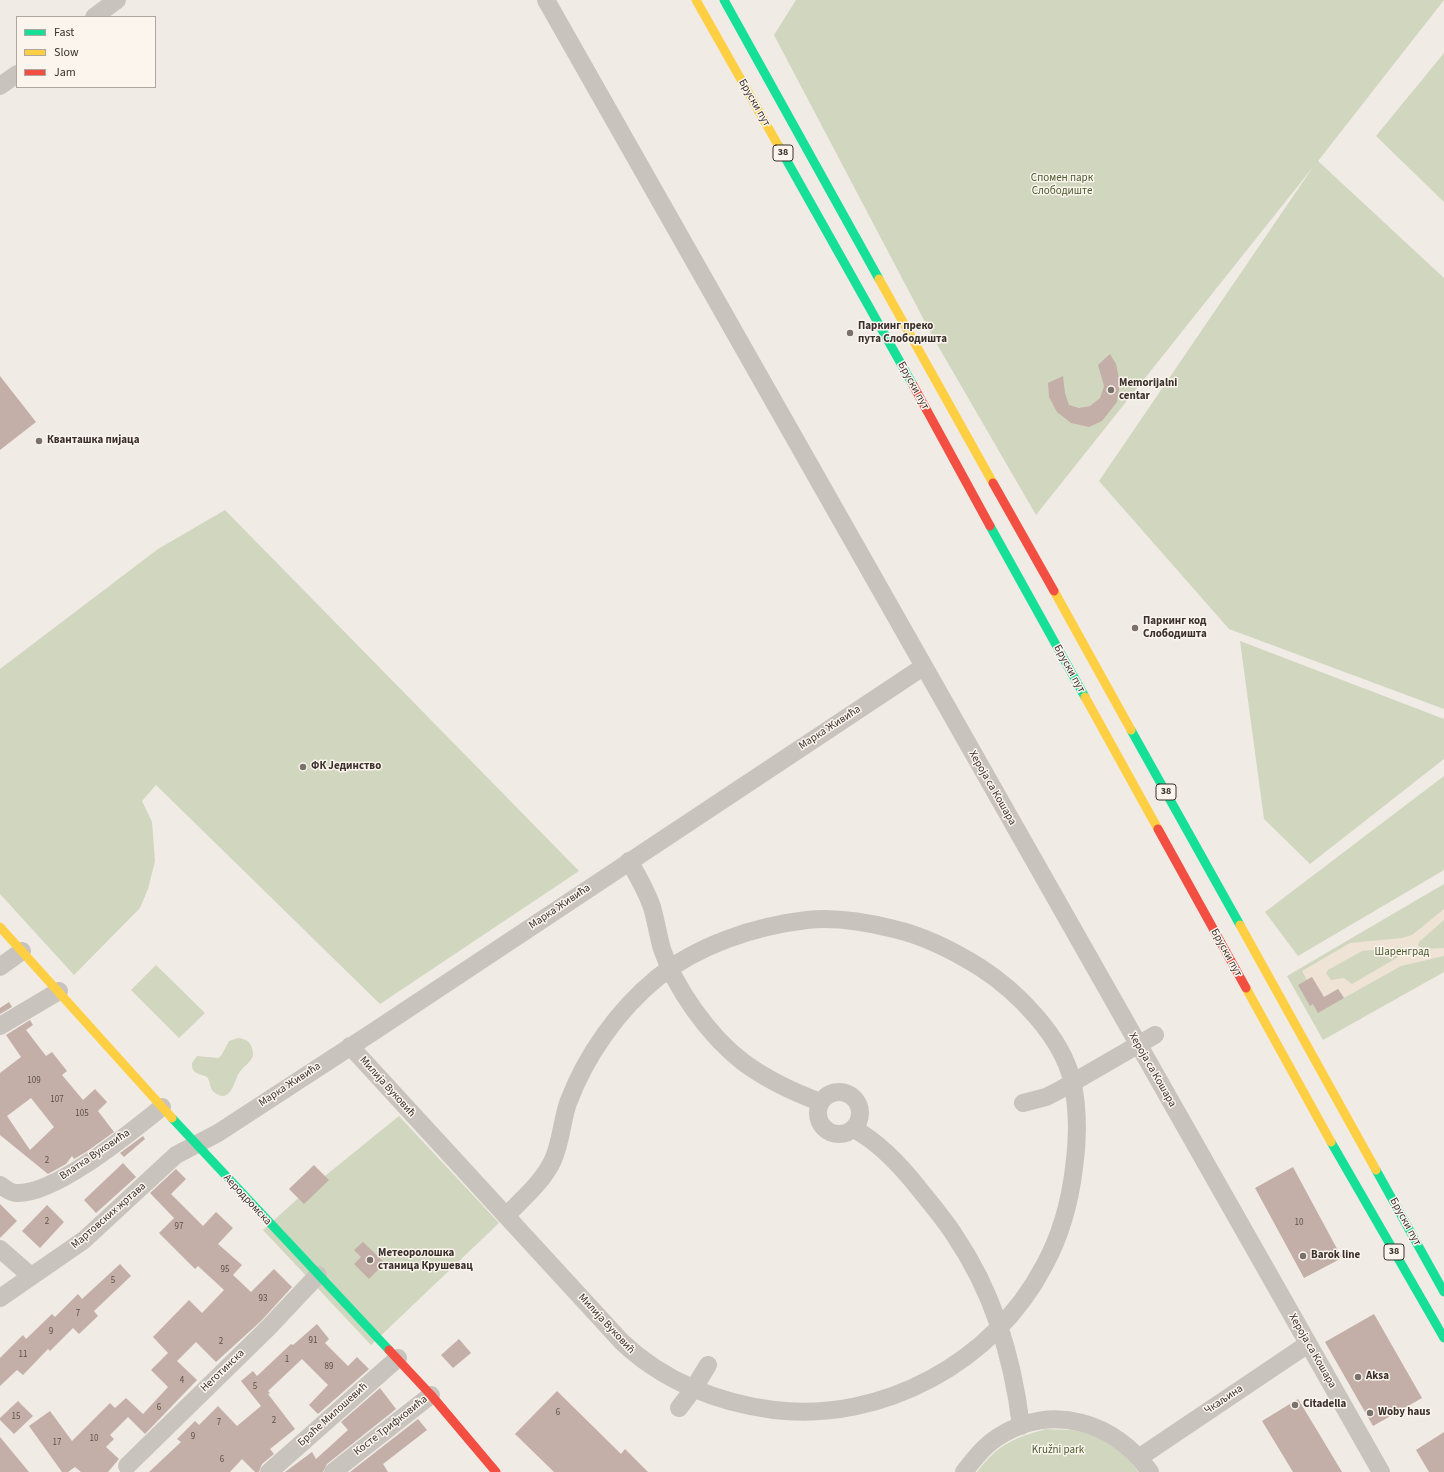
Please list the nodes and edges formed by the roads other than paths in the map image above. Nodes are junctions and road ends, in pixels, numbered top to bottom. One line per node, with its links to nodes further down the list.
1 (117, 0): 5 (street)
2 (546, 0): 8 (street, Хероја са Кошара)
3 (696, 0): 33 (main road, Бруски пут / 38)
4 (724, 0): 30 (main road, Бруски пут / 38)
5 (95, 16)
6 (16, 75): 7 (street)
7 (0, 86)
8 (923, 667): 9 (street, Марка Живића); 17 (street, Хероја са Кошара)
9 (629, 861): 13 (street); 18 (street, Марка Живића)
10 (0, 927): 11 (main road, Аеродромска)
11 (22, 951): 12 (street); 14 (main road, Аеродромска)
12 (0, 966)
13 (671, 968): 19 (street, Милија Вуковић); 20 (street); 26 (street, Милија Вуковић)
14 (59, 992): 15 (street); 22 (main road, Аеродромска)
15 (0, 1026)
16 (1155, 1035): 17 (street)
17 (1137, 1045): 19 (street); 34 (street, Хероја са Кошара)
18 (350, 1046): 24 (street, Марка Живића); 26 (street, Милија Вуковић)
19 (1072, 1082): 21 (street); 32 (street, Милија Вуковић)
20 (820, 1102): 23 (street); 23 (street)
21 (1023, 1103)
22 (162, 1107): 24 (main road, Аеродромска); 25 (street, Влатка Вуковића)
23 (854, 1129): 32 (street)
24 (196, 1145): 28 (main road, Аеродромска); 29 (street, Мартовских жртава)
25 (0, 1185)
26 (506, 1216): 37 (street, Милија Вуковић)
27 (0, 1249): 29 (street)
28 (318, 1275): 35 (main road, Аеродромска); 42 (street, Неготинска)
29 (31, 1276): 31 (street, Мартовских жртава)
30 (1444, 1292)
31 (0, 1298)
32 (999, 1328): 37 (street, Милија Вуковић); 40 (street)
33 (1444, 1338)
34 (1308, 1344): 41 (street, Чкаљина); 48 (street, Хероја са Кошара)
35 (398, 1358): 38 (main road, Аеродромска); 43 (street, Браће Милошевић)
36 (708, 1365): 37 (street)
37 (694, 1388): 39 (street)
38 (431, 1395): 44 (street, Косте Трифковића); 45 (main road, Аеродромска)
39 (679, 1408)
40 (1021, 1426): 41 (street); 46 (street)
41 (1140, 1457): 47 (street)
42 (127, 1466)
43 (269, 1472)
44 (333, 1472)
45 (496, 1472)
46 (964, 1472)
47 (1150, 1472)
48 (1381, 1472)

